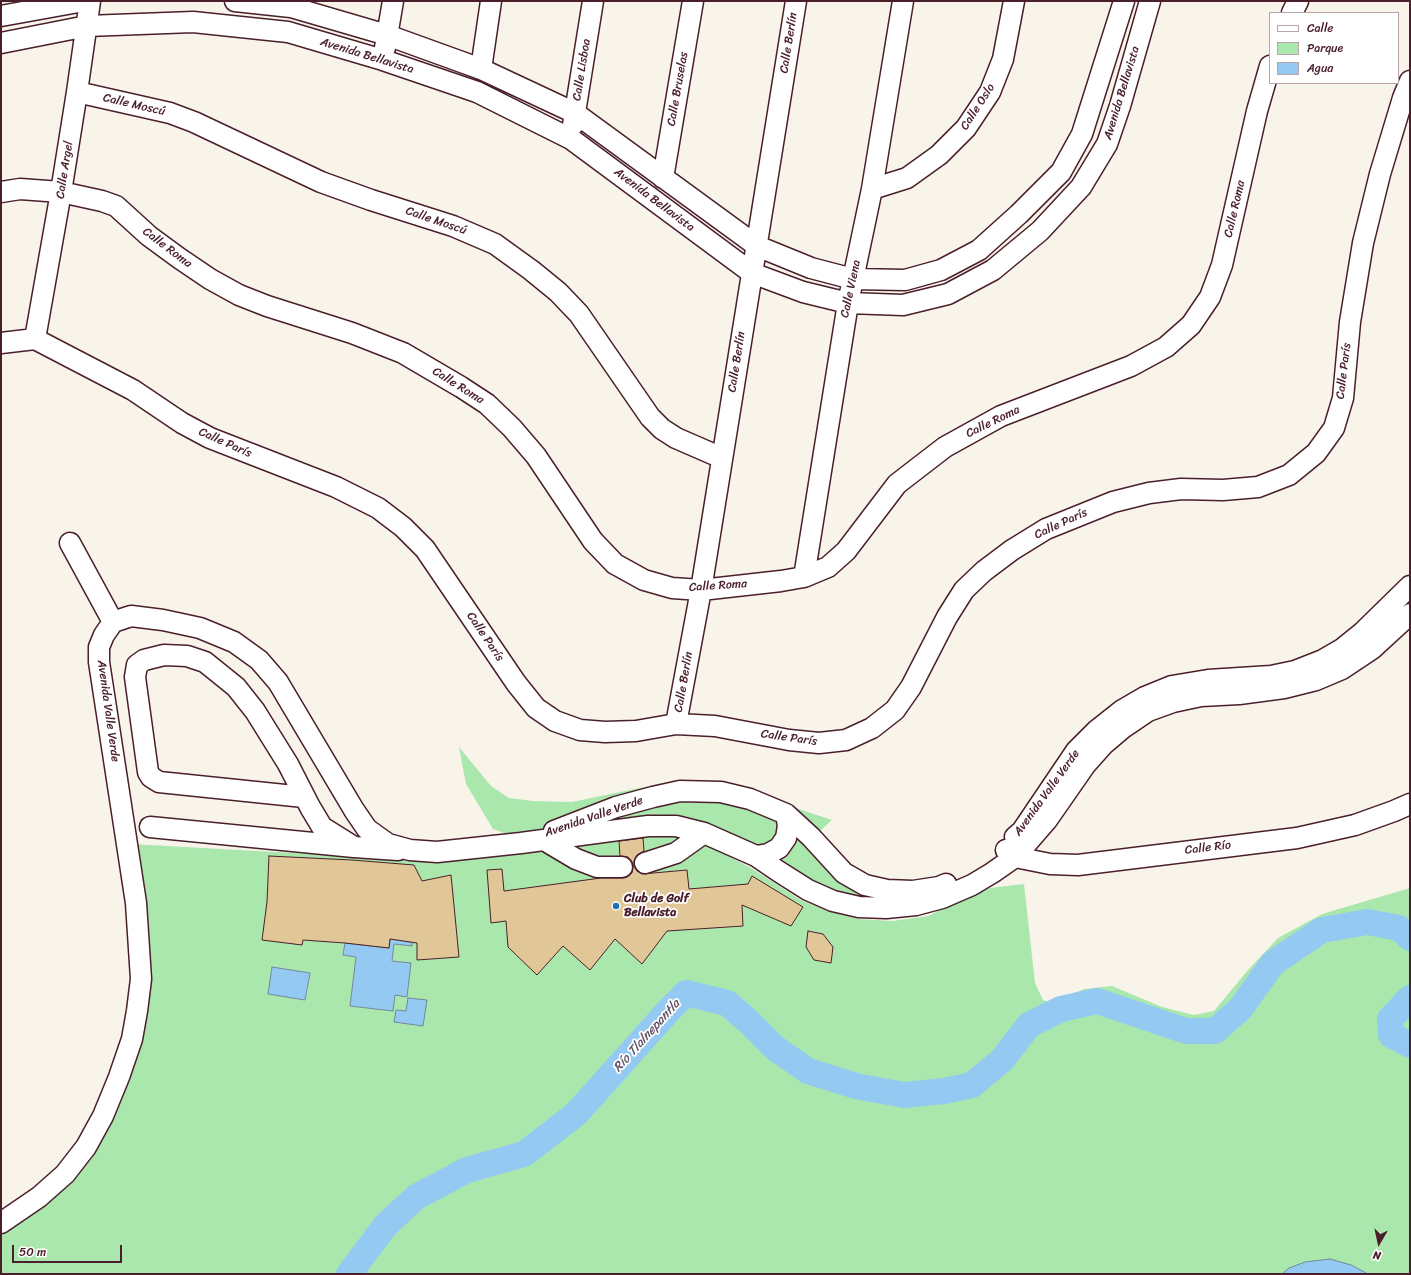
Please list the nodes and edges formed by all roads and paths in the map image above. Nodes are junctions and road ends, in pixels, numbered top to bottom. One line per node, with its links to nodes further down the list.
1 (84, 1): 16 (street)
2 (90, 1): 17 (street, Calle Argel)
3 (235, 1): 14 (street, Avenida Bellavista)
4 (393, 1): 18 (street)
5 (491, 1): 21 (street)
6 (593, 1): 25 (street, Calle Lisboa)
7 (693, 1): 27 (street, Calle Bruselas)
8 (796, 1): 31 (street, Calle Berlín)
9 (903, 1): 28 (street, Calle Viena)
10 (1014, 1): 28 (street, Calle Oslo)
11 (1124, 1): 33 (street, Avenida Bellavista)
12 (1150, 1): 34 (street, Avenida Bellavista)
13 (1298, 1): 15 (street)
14 (292, 4): 18 (street, Avenida Bellavista)
15 (1292, 12)
16 (1, 16)
17 (87, 26): 19 (street, Avenida Bellavista); 20 (street, Avenida Bellavista); 24 (street, Calle Argel)
18 (387, 35): 20 (street); 21 (street, Avenida Bellavista)
19 (1, 43)
20 (382, 60): 26 (street, Avenida Bellavista)
21 (481, 69): 25 (street, Avenida Bellavista)
22 (1269, 69): 39 (street, Calle Roma)
23 (1410, 81): 44 (street, Calle París)
24 (77, 92): 30 (street, Calle Argel); 37 (street, Calle Moscú)
25 (574, 114): 26 (street, Calle Lisboa); 27 (street, Avenida Bellavista)
26 (571, 139): 32 (street, Avenida Bellavista)
27 (663, 178): 31 (street, Avenida Bellavista)
28 (872, 189): 33 (street, Calle Viena)
29 (1, 192): 30 (street, Calle Roma)
30 (61, 192): 35 (street, Calle Argel); 41 (street, Calle Roma)
31 (757, 246): 32 (street, Calle Berlín); 33 (street, Avenida Bellavista)
32 (752, 273): 34 (street, Avenida Bellavista); 37 (street, Calle Berlín)
33 (853, 279): 34 (street, Calle Viena)
34 (848, 303): 39 (street, Calle Viena)
35 (35, 339): 36 (street); 44 (street, Calle París)
36 (1, 343)
37 (722, 458): 41 (street, Calle Berlín)
38 (70, 543): 43 (street)
39 (804, 577): 41 (street, Calle Roma)
40 (1410, 586): 54 (street, Avenida Valle Verde)
41 (701, 590): 44 (street, Calle Berlín)
42 (1410, 614): 54 (street, Avenida Valle Verde)
43 (113, 622): 53 (street, Avenida Valle Verde); 58 (street, Avenida Valle Verde)
44 (676, 724)
45 (304, 797): 45 (street); 52 (street)
46 (1410, 804): 54 (street, Calle Río)
47 (786, 814): 51 (street, Avenida Valle Verde); 54 (street, Avenida Valle Verde); 55 (street)
48 (150, 827): 52 (street)
49 (704, 832): 50 (street, Avenida Valle Verde); 55 (street, Avenida Valle Verde); 56 (street)
50 (544, 840): 51 (street, Avenida Valle Verde); 57 (street)
51 (521, 843): 53 (street, Avenida Valle Verde)
52 (354, 847): 53 (street)
53 (410, 850)
54 (1010, 852): 55 (street, Avenida Valle Verde)
55 (756, 856)
56 (646, 863)
57 (622, 867)
58 (1, 1223)

